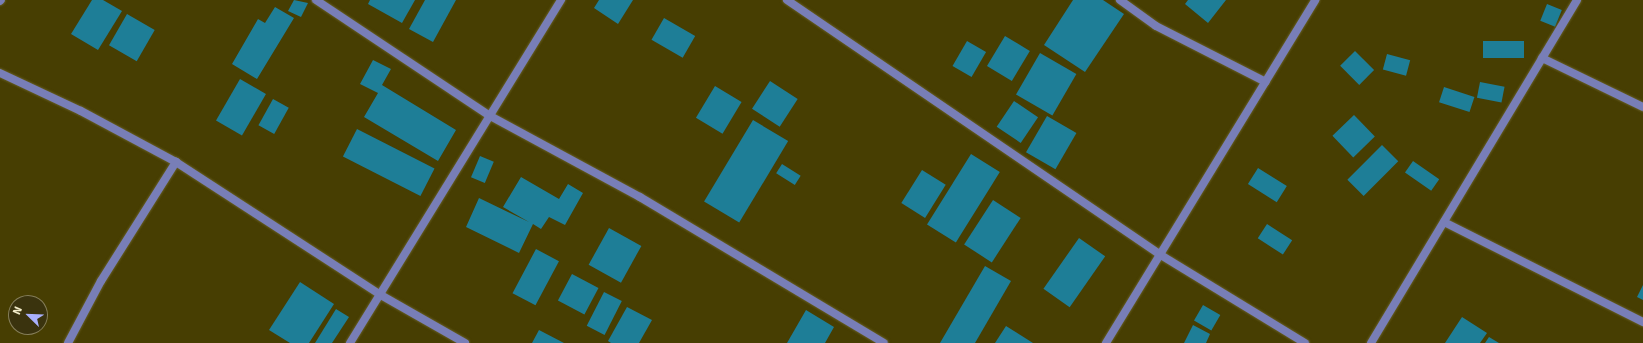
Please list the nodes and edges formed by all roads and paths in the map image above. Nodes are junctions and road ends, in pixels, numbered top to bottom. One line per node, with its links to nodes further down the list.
1 (316, 0): 11 (street)
2 (561, 0): 11 (street)
3 (787, 0): 14 (street)
4 (1120, 0): 9 (street)
5 (1315, 0): 9 (street)
6 (1577, 0): 7 (street)
7 (1542, 58): 10 (street); 13 (street)
8 (0, 73): 12 (street)
9 (1266, 82): 14 (street)
10 (1643, 107)
11 (490, 116): 15 (street); 20 (street)
12 (176, 162): 15 (street); 17 (street)
13 (1444, 222): 16 (street); 23 (street)
14 (1159, 254): 21 (street); 22 (street)
15 (379, 294): 18 (street); 19 (street)
16 (1643, 322)
17 (68, 343)
18 (350, 343)
19 (465, 343)
20 (884, 343)
21 (1106, 343)
22 (1305, 343)
23 (1371, 343)

